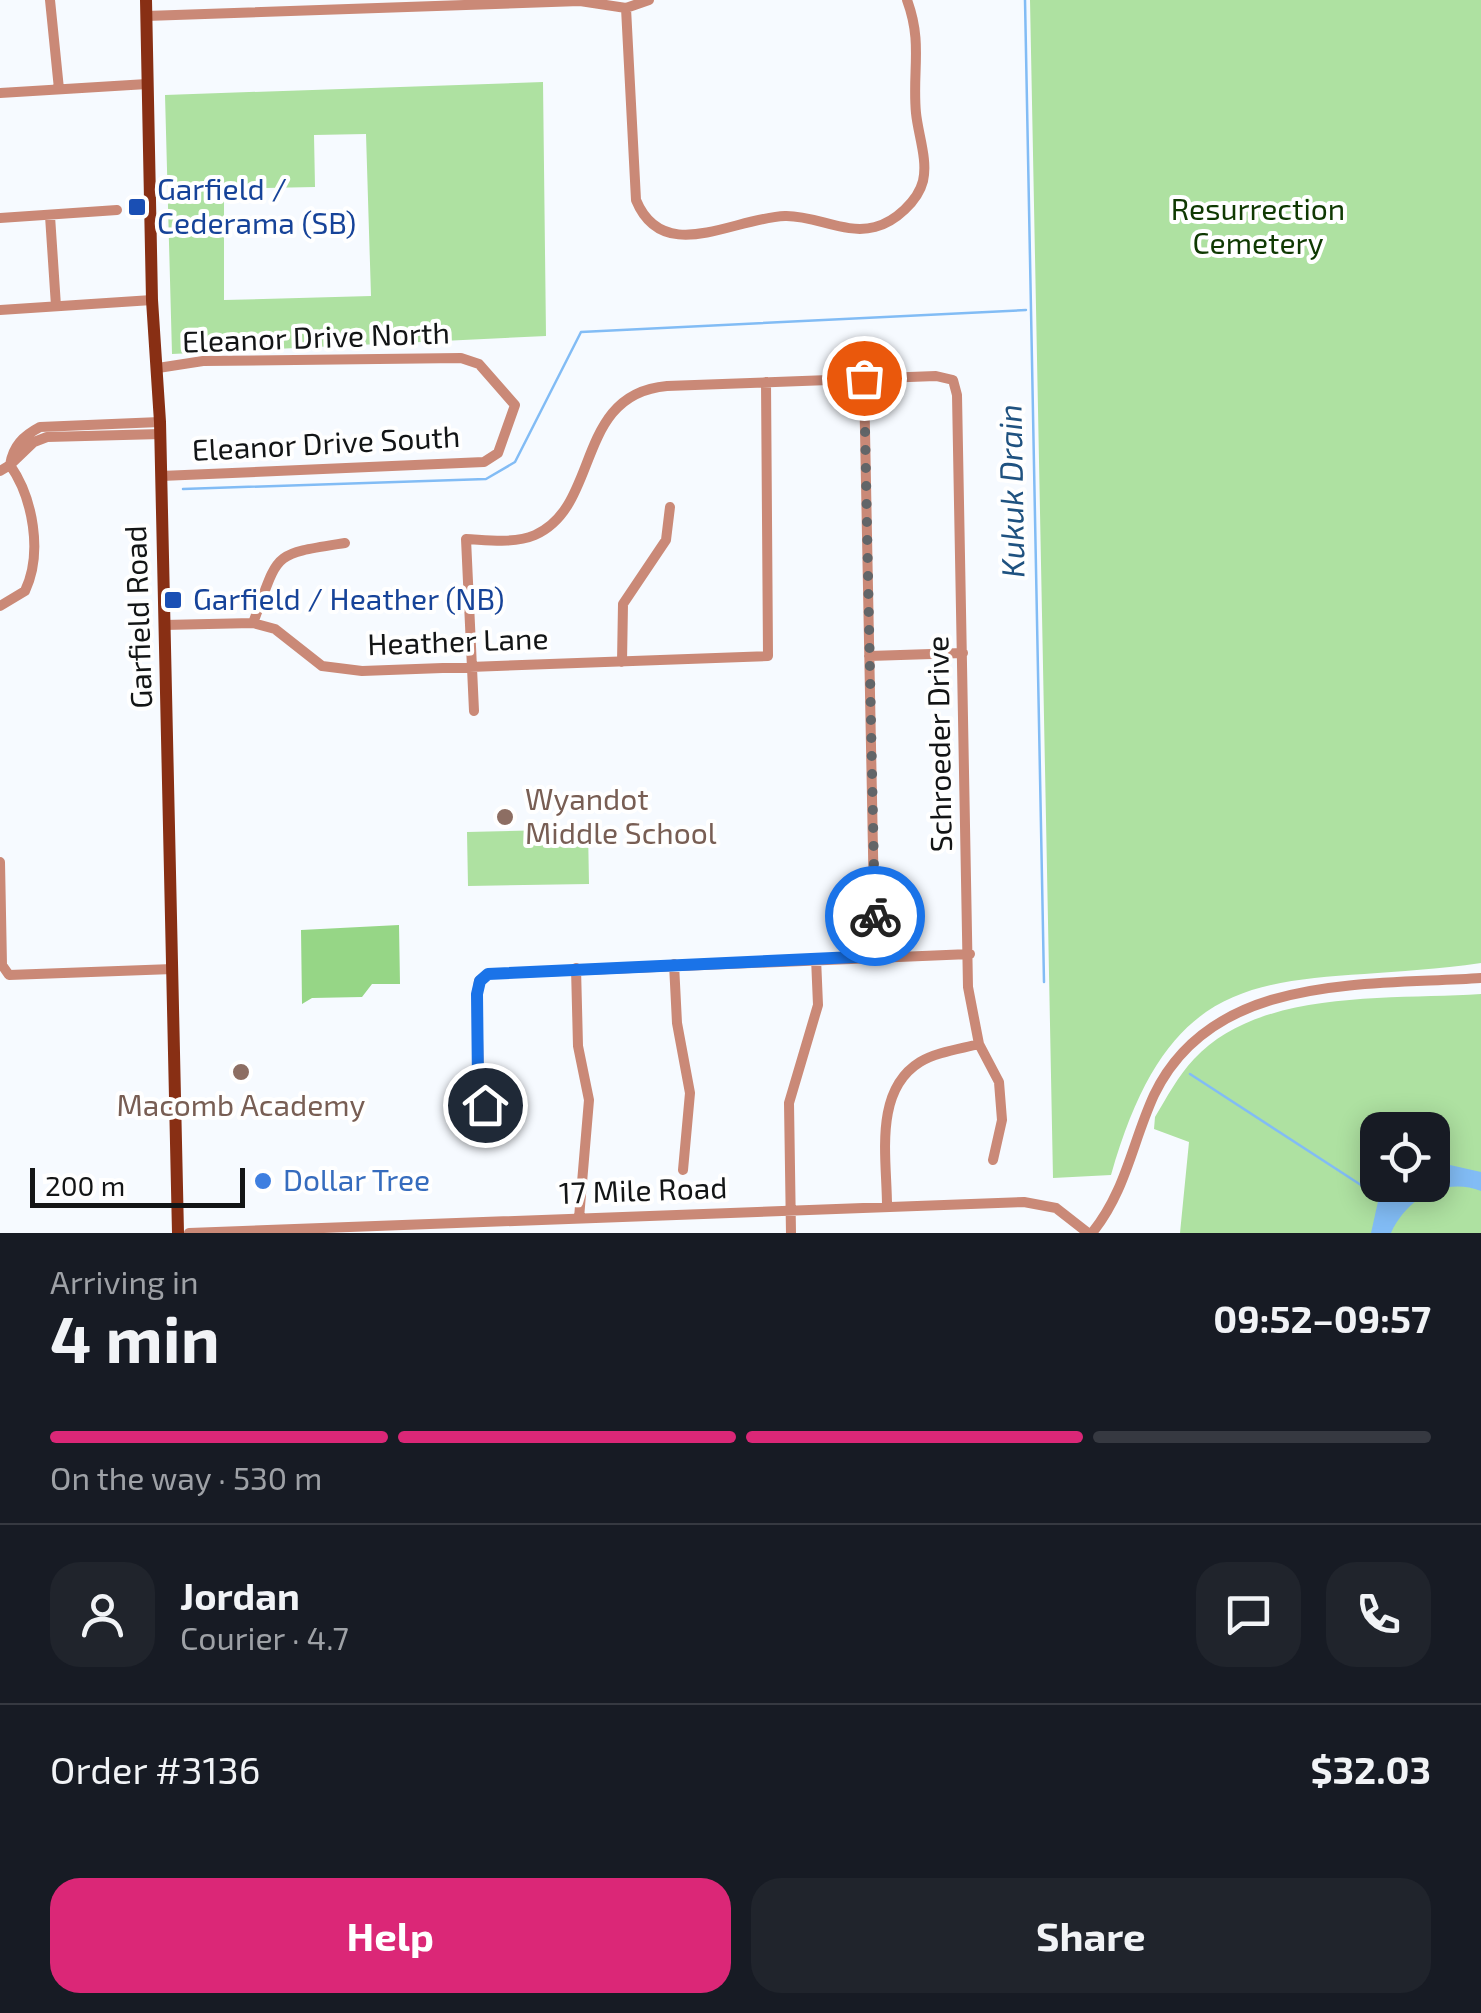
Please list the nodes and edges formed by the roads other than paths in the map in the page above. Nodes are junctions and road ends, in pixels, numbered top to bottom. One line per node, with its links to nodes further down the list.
1 (50, 0): 8 (street)
2 (146, 0): 6 (main road, Garfield Road)
3 (649, 0): 5 (street)
4 (907, 0): 5 (street)
5 (626, 8): 6 (street)
6 (146, 16): 7 (main road, Garfield Road)
7 (146, 84): 8 (street); 13 (main road, Garfield Road)
8 (59, 90): 9 (street)
9 (0, 94)
10 (117, 210): 11 (street)
11 (50, 216): 12 (street); 14 (street)
12 (0, 218)
13 (152, 300): 14 (street); 16 (main road, Garfield Road)
14 (56, 306): 15 (street)
15 (0, 310)
16 (158, 368): 19 (street, Eleanor Drive North); 20 (main road, Garfield Road)
17 (864, 378): 18 (street); 28 (street, Schroeder Drive); 29 (street)
18 (766, 382): 30 (street, Heather Lane); 31 (street)
19 (515, 405): 22 (street, Eleanor Drive South)
20 (161, 428): 21 (street); 22 (main road, Garfield Road)
21 (5, 468): 25 (street)
22 (161, 476): 27 (main road, Garfield Road)
23 (670, 507): 30 (street)
24 (345, 544): 26 (street)
25 (0, 606)
26 (253, 623): 27 (street); 31 (street, Heather Lane)
27 (164, 625): 40 (main road, Garfield Road)
28 (962, 654): 29 (street); 34 (street, Schroeder Drive)
29 (869, 656): 35 (street)
30 (622, 662): 31 (street, Heather Lane)
31 (472, 664): 32 (street)
32 (474, 711)
33 (0, 862): 36 (street)
34 (970, 954): 35 (street); 42 (street, Schroeder Drive)
35 (876, 956): 37 (street)
36 (2, 958): 40 (street)
37 (816, 958): 38 (street); 47 (street)
38 (674, 964): 39 (street); 45 (street)
39 (576, 968): 43 (street); 48 (street)
40 (173, 970): 50 (main road, Garfield Road)
41 (1481, 978): 53 (street)
42 (979, 1044): 44 (street, Schroeder Drive); 46 (street)
43 (485, 1105)
44 (993, 1160)
45 (683, 1170)
46 (888, 1206): 47 (street, 17 Mile Road); 53 (street, 17 Mile Road)
47 (790, 1211): 48 (street, 17 Mile Road); 52 (street)
48 (578, 1218): 49 (street, 17 Mile Road)
49 (513, 1227): 51 (street, 17 Mile Road)
50 (178, 1233)
51 (190, 1233)
52 (791, 1233)
53 (1090, 1233)

